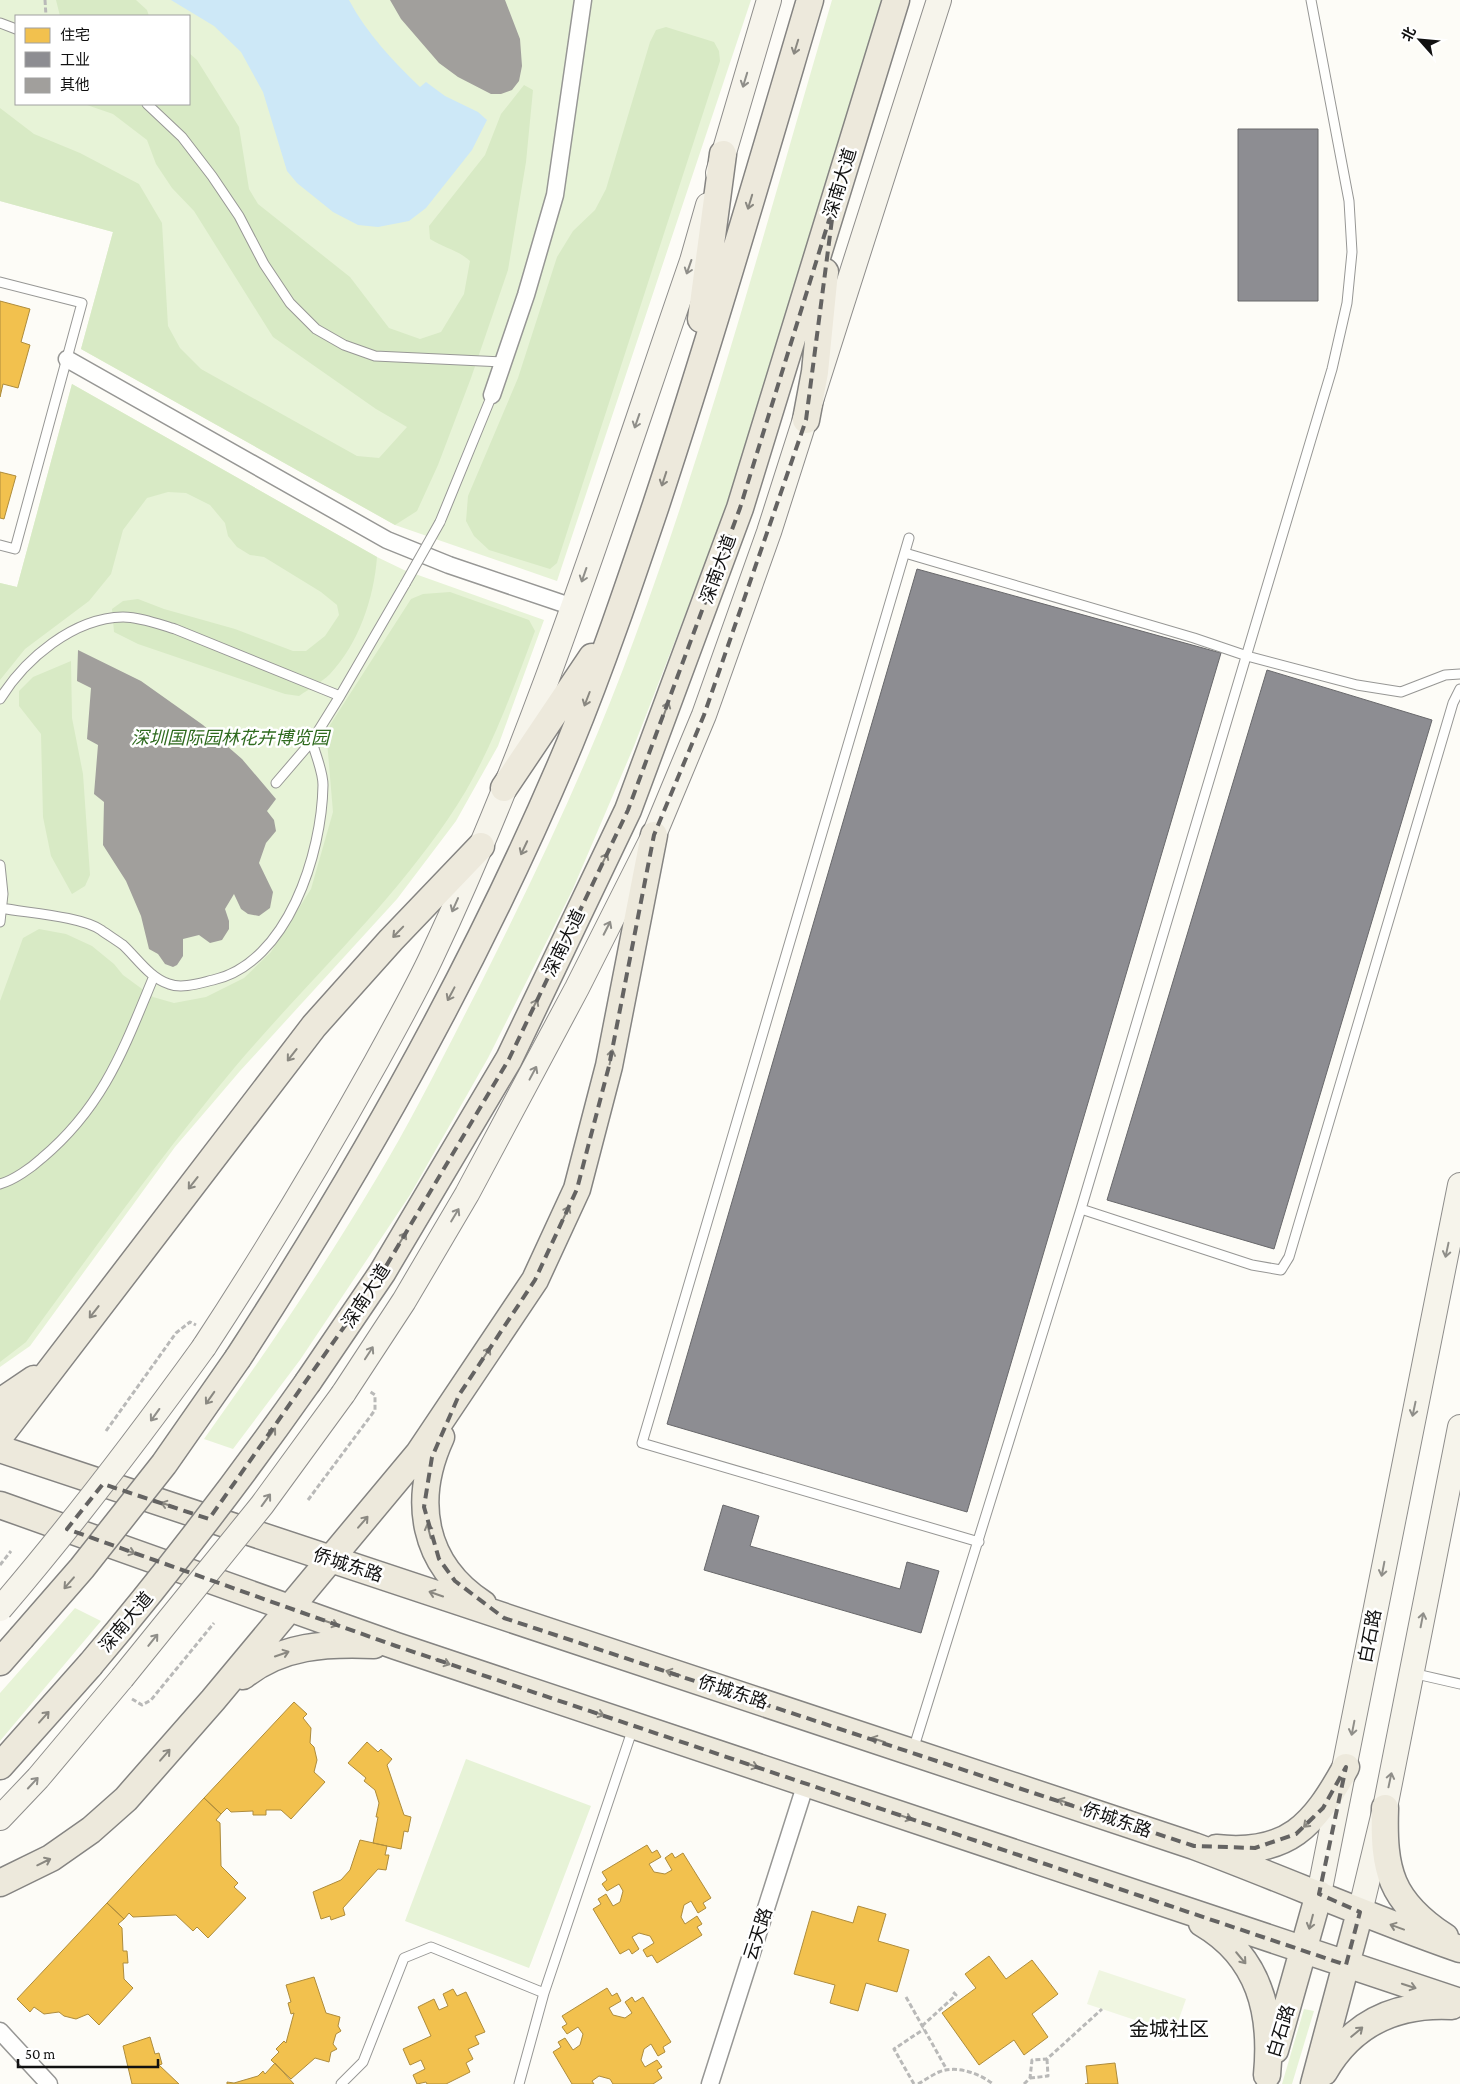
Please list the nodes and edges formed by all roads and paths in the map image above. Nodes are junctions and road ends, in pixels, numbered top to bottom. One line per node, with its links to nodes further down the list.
1 (44, 0): 8 (path)
2 (583, 0): 16 (street)
3 (769, 0): 12 (main road, one-way to 12)
4 (810, 0): 18 (main road, one-way to 18)
5 (896, 0): 13 (main road, 深南大道)
6 (939, 0): 19 (main road)
7 (1311, 0): 25 (lane)
8 (46, 15)
9 (0, 23): 10 (lane)
10 (15, 29)
11 (148, 105): 16 (lane)
12 (723, 154): 18 (main road); 23 (main road, one-way to 23)
13 (834, 204): 19 (main road); 69 (main road, 深南大道, one-way to 13, bridge)
14 (0, 282): 15 (lane)
15 (66, 359): 21 (lane); 23 (street)
16 (504, 362): 17 (street)
17 (492, 395): 28 (lane, bridge)
18 (691, 400): 24 (main road, one-way to 24)
19 (806, 420): 33 (main road)
20 (909, 538): 22 (lane)
21 (0, 545)
22 (905, 553): 25 (lane); 53 (lane)
23 (573, 607): 32 (main road)
24 (622, 608): 32 (main road); 62 (main road, one-way to 62, bridge)
25 (1247, 656): 26 (lane); 41 (lane)
26 (1460, 674)
27 (1460, 689): 41 (lane)
28 (340, 696): 29 (lane); 30 (lane)
29 (0, 699)
30 (312, 741): 31 (lane); 38 (lane)
31 (276, 783)
32 (504, 788): 34 (main road)
33 (654, 836): 45 (main road, one-way to 33); 65 (main road, one-way to 33, bridge)
34 (481, 846): 42 (main road, one-way to 42); 43 (main road, one-way to 43)
35 (0, 866): 36 (lane)
36 (1, 908): 37 (lane); 38 (lane)
37 (0, 922)
38 (154, 976): 39 (lane)
39 (0, 1184)
40 (1460, 1185): 70 (main road, 白石路, one-way to 70)
41 (1081, 1209): 53 (lane)
42 (202, 1337): 48 (path); 58 (main road, one-way to 58, bridge)
43 (54, 1363): 46 (main road); 49 (main road)
44 (369, 1391): 51 (path)
45 (459, 1395): 55 (main road, one-way to 45); 59 (main road, one-way to 45)
46 (0, 1402)
47 (1460, 1427): 63 (main road, one-way to 47)
48 (106, 1431)
49 (0, 1436)
50 (0, 1449): 55 (main road, 侨城东路, one-way to 50)
51 (308, 1500)
52 (0, 1505): 57 (main road, one-way to 57)
53 (979, 1542): 68 (lane)
54 (11, 1551): 56 (path)
55 (331, 1559): 57 (main road); 59 (main road, 侨城东路, one-way to 55)
56 (0, 1564)
57 (290, 1608): 61 (main road, one-way to 61); 66 (main road)
58 (0, 1609)
59 (504, 1618): 68 (main road, 侨城东路, one-way to 59)
60 (214, 1623): 65 (path)
61 (396, 1646): 66 (main road, one-way to 61); 67 (main road, one-way to 67)
62 (0, 1662)
63 (1412, 1673): 64 (lane); 72 (main road, one-way to 63)
64 (1460, 1684)
65 (127, 1688): 73 (main road, one-way to 65)
66 (213, 1700): 75 (main road, one-way to 66)
67 (634, 1726): 71 (main road, one-way to 71); 83 (lane)
68 (913, 1751): 74 (main road, 侨城东路, one-way to 68)
69 (0, 1766)
70 (1346, 1767): 74 (main road, one-way to 74); 76 (main road, 白石路)
71 (806, 1783): 77 (main road, one-way to 77); 97 (street, 云天路)
72 (1384, 1808): 78 (main road); 79 (main road)
73 (0, 1818)
74 (1194, 1846): 76 (main road, 侨城东路)
75 (0, 1883)
76 (1319, 1894): 78 (main road, 侨城东路); 80 (main road, 白石路, one-way to 80)
77 (1176, 1907): 80 (main road); 93 (main road, one-way to 93)
78 (1360, 1912): 79 (main road, 侨城东路, one-way to 78); 81 (main road)
79 (1460, 1948)
80 (1304, 1950): 81 (main road); 93 (main road, 白石路)
81 (1346, 1965): 85 (main road, one-way to 85); 101 (main road)
82 (953, 1992): 88 (path)
83 (544, 1993): 95 (lane); 96 (lane)
84 (906, 1997): 88 (path)
85 (1460, 2002)
86 (1460, 2006): 101 (main road, one-way to 86)
87 (1102, 2009): 90 (path)
88 (923, 2027): 91 (path); 98 (path)
89 (0, 2031): 94 (street)
90 (1047, 2059): 92 (path); 92 (path)
91 (947, 2070): 98 (path); 99 (path)
92 (1030, 2078): 100 (path)
93 (1266, 2080)
94 (49, 2084)
95 (341, 2084)
96 (519, 2084)
97 (710, 2084)
98 (916, 2084)
99 (993, 2084)
100 (1024, 2084)
101 (1316, 2084)

